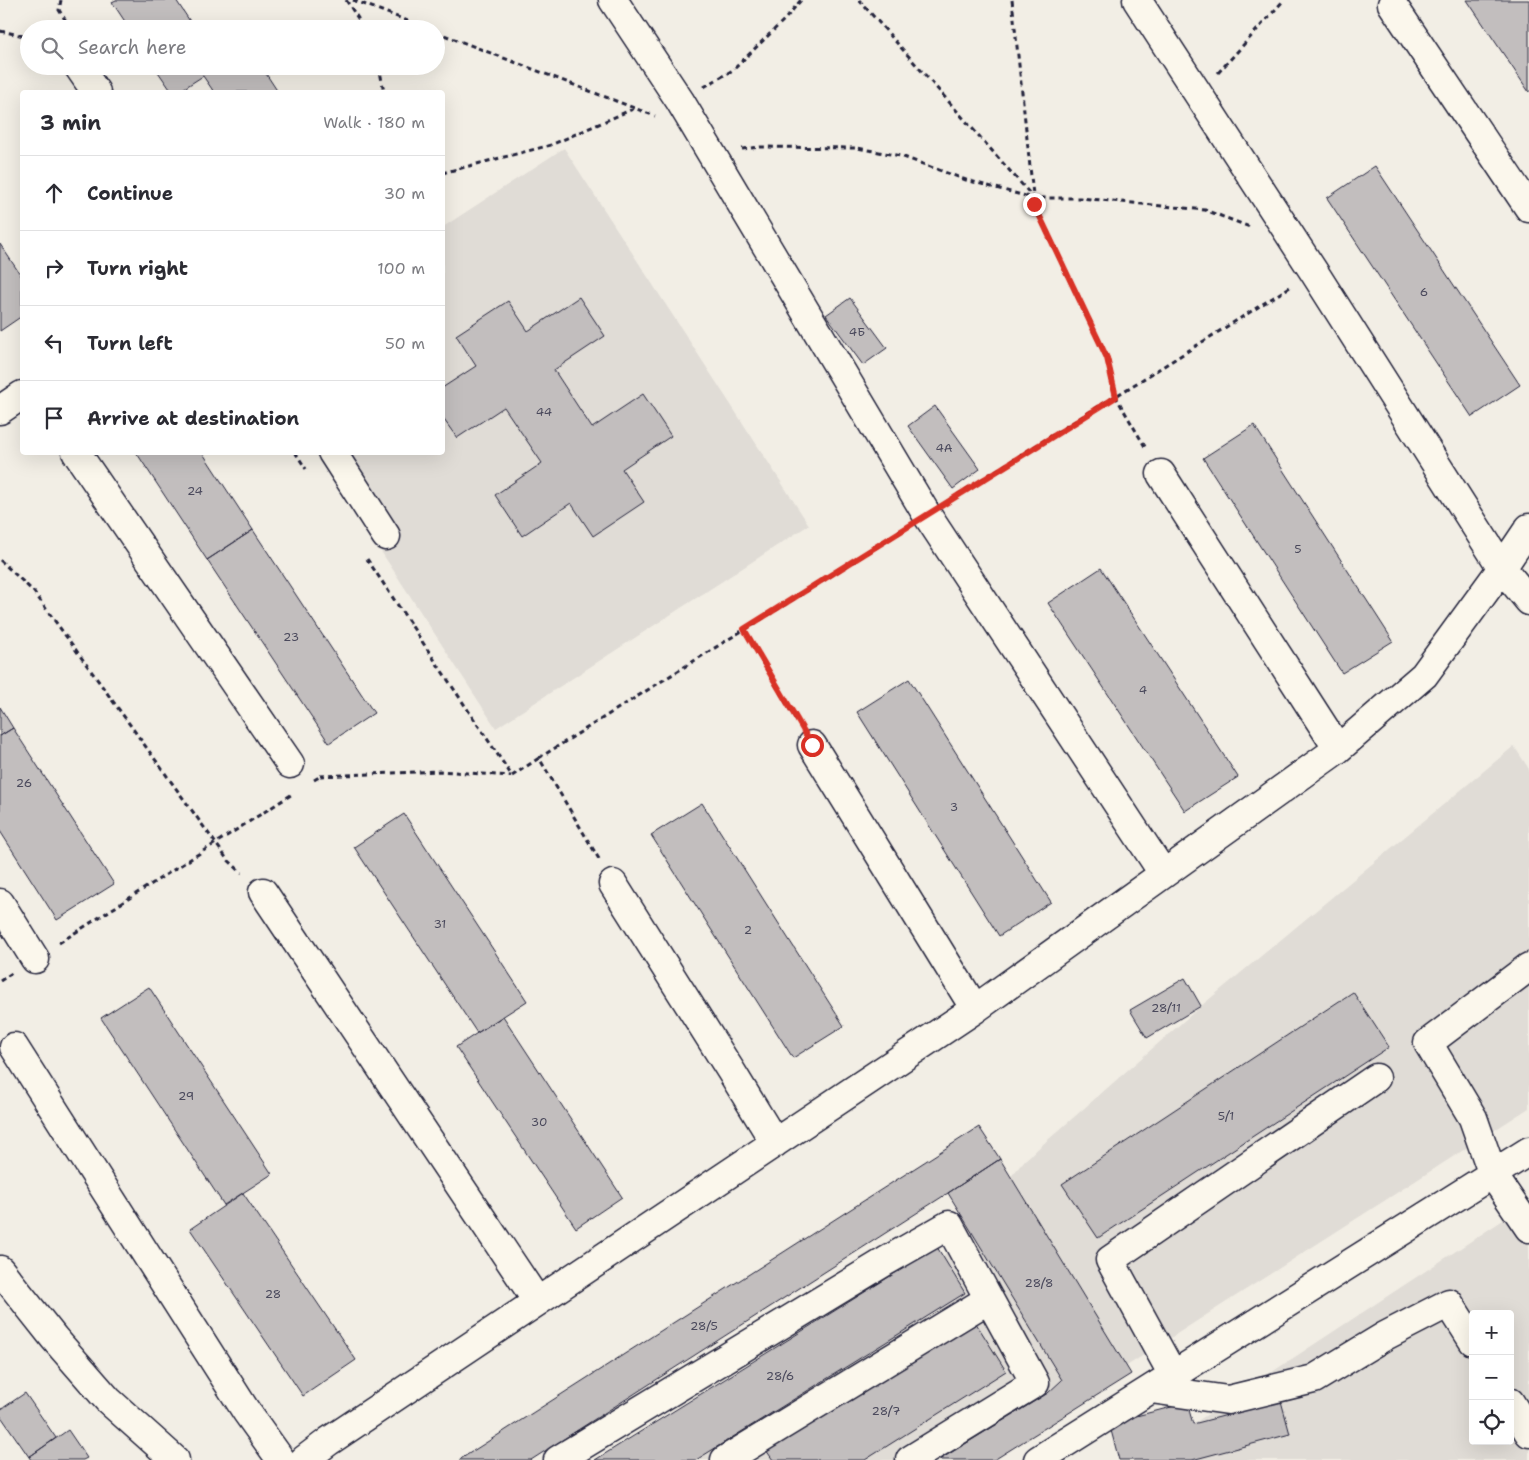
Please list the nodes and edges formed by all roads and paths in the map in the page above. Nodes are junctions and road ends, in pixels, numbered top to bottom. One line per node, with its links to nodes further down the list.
1 (62, 0): 11 (path)
2 (346, 0): 12 (path)
3 (353, 0): 13 (path)
4 (613, 0): 23 (street)
5 (801, 0): 23 (path)
6 (859, 0): 26 (path)
7 (1012, 0): 26 (path)
8 (1137, 0): 21 (street)
9 (1284, 0): 21 (path)
10 (1392, 4): 27 (street)
11 (65, 20)
12 (359, 20)
13 (405, 20)
14 (0, 31): 15 (path)
15 (20, 35)
16 (445, 35): 22 (path)
17 (84, 75): 19 (street)
18 (381, 75): 20 (path)
19 (95, 90)
20 (384, 90)
21 (1198, 94): 43 (street)
22 (636, 108): 23 (path); 25 (path)
23 (670, 110): 24 (street)
24 (711, 153): 26 (path); 38 (street)
25 (445, 172)
26 (1033, 198): 28 (path); 31 (path)
27 (1529, 208)
28 (1253, 228)
29 (1271, 299): 31 (path)
30 (20, 396): 32 (street)
31 (1116, 397): 37 (path); 38 (path)
32 (0, 410)
33 (78, 455): 49 (street)
34 (297, 455): 36 (path)
35 (334, 455): 40 (street)
36 (306, 469)
37 (1162, 474): 47 (street)
38 (927, 515): 45 (path); 55 (street)
39 (1529, 528): 43 (street)
40 (386, 536)
41 (362, 552): 51 (path)
42 (0, 560): 54 (path)
43 (1502, 568): 44 (street); 47 (street)
44 (1529, 601)
45 (744, 629): 46 (path); 48 (path)
46 (812, 745): 61 (street)
47 (1338, 749): 55 (street)
48 (540, 758): 51 (path); 56 (path)
49 (290, 764): 50 (path)
50 (321, 776): 51 (path); 52 (path)
51 (512, 776)
52 (313, 781)
53 (296, 791): 54 (path)
54 (216, 843): 57 (path); 59 (path)
55 (1164, 873): 61 (street)
56 (613, 884): 64 (street)
57 (263, 892): 70 (street)
58 (0, 904): 59 (street)
59 (35, 958)
60 (1529, 967): 66 (street)
61 (975, 1009): 64 (street)
62 (14, 1047): 78 (street)
63 (1376, 1078): 72 (street)
64 (775, 1143): 70 (street)
65 (1529, 1152): 66 (street)
66 (1493, 1175): 67 (street); 72 (street)
67 (1529, 1228)
68 (0, 1270): 77 (street)
69 (989, 1299): 76 (street); 80 (street); 82 (street)
70 (538, 1301): 75 (street)
71 (1469, 1335): 72 (street)
72 (1162, 1382): 83 (street)
73 (1514, 1409): 74 (street)
74 (1529, 1433)
75 (334, 1451): 79 (street)
76 (753, 1453): 81 (street)
77 (175, 1460)
78 (280, 1460)
79 (304, 1460)
80 (558, 1460)
81 (725, 1460)
82 (910, 1460)
83 (1038, 1460)

